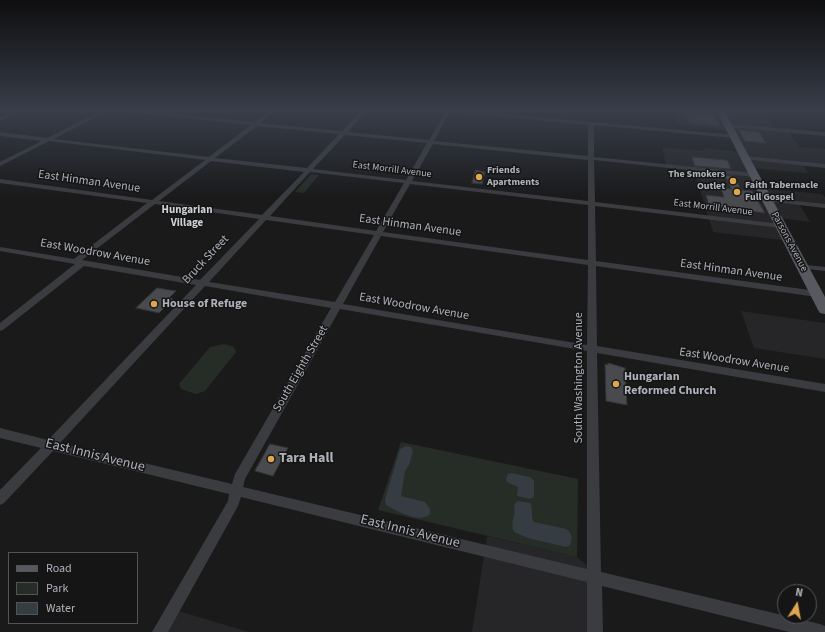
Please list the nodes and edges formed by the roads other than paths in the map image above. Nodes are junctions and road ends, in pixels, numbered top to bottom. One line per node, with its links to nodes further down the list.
1 (44, 139): 7 (street, East Morrill Avenue)
2 (236, 139): 11 (street)
3 (338, 139): 14 (street, Bruck Street)
4 (406, 139): 8 (street)
5 (593, 139): 9 (street, South Washington Avenue)
6 (735, 139): 10 (main road, Parsons Avenue)
7 (48, 140): 11 (street, East Morrill Avenue); 12 (street)
8 (430, 142): 9 (street); 17 (street, South Eighth Street)
9 (591, 158): 15 (street); 20 (street, South Washington Avenue)
10 (745, 158): 13 (street); 15 (main road, Parsons Avenue)
11 (210, 159): 14 (street, East Morrill Avenue); 19 (street)
12 (0, 164)
13 (825, 166)
14 (308, 171): 17 (street, East Morrill Avenue); 22 (street, Bruck Street)
15 (754, 175): 18 (main road, Parsons Avenue)
16 (0, 181): 19 (street, East Hinman Avenue)
17 (407, 182): 20 (street, East Morrill Avenue); 24 (street, South Eighth Street)
18 (767, 200): 21 (street, East Morrill Avenue); 23 (main road, Parsons Avenue)
19 (153, 203): 22 (street, East Hinman Avenue); 26 (street)
20 (592, 204): 23 (street, East Morrill Avenue); 27 (street, South Washington Avenue)
21 (825, 206)
22 (263, 218): 24 (street, East Hinman Avenue); 30 (street, Bruck Street)
23 (781, 226): 28 (main road, Parsons Avenue)
24 (377, 234): 27 (street, East Hinman Avenue); 32 (street, South Eighth Street)
25 (0, 249): 26 (street, East Woodrow Avenue)
26 (79, 263): 30 (street, East Woodrow Avenue); 34 (street)
27 (592, 264): 31 (street, East Hinman Avenue); 35 (street, South Washington Avenue)
28 (802, 266): 29 (street); 31 (main road, Parsons Avenue)
29 (825, 269)
30 (201, 284): 32 (street, East Woodrow Avenue); 38 (street, Bruck Street)
31 (817, 294): 33 (main road, Parsons Avenue)
32 (336, 306): 35 (street, East Woodrow Avenue); 39 (street, South Eighth Street)
33 (825, 310)
34 (0, 328)
35 (592, 350): 36 (street, East Woodrow Avenue); 41 (street, South Washington Avenue)
36 (825, 388)
37 (0, 433): 38 (street, East Innis Avenue)
38 (50, 445): 39 (street, East Innis Avenue); 40 (street, Bruck Street)
39 (236, 490): 41 (street, East Innis Avenue); 42 (street, South Eighth Street)
40 (0, 498)
41 (594, 577): 43 (street, South Washington Avenue); 44 (street, East Innis Avenue)
42 (160, 632)
43 (595, 632)
44 (820, 632)

